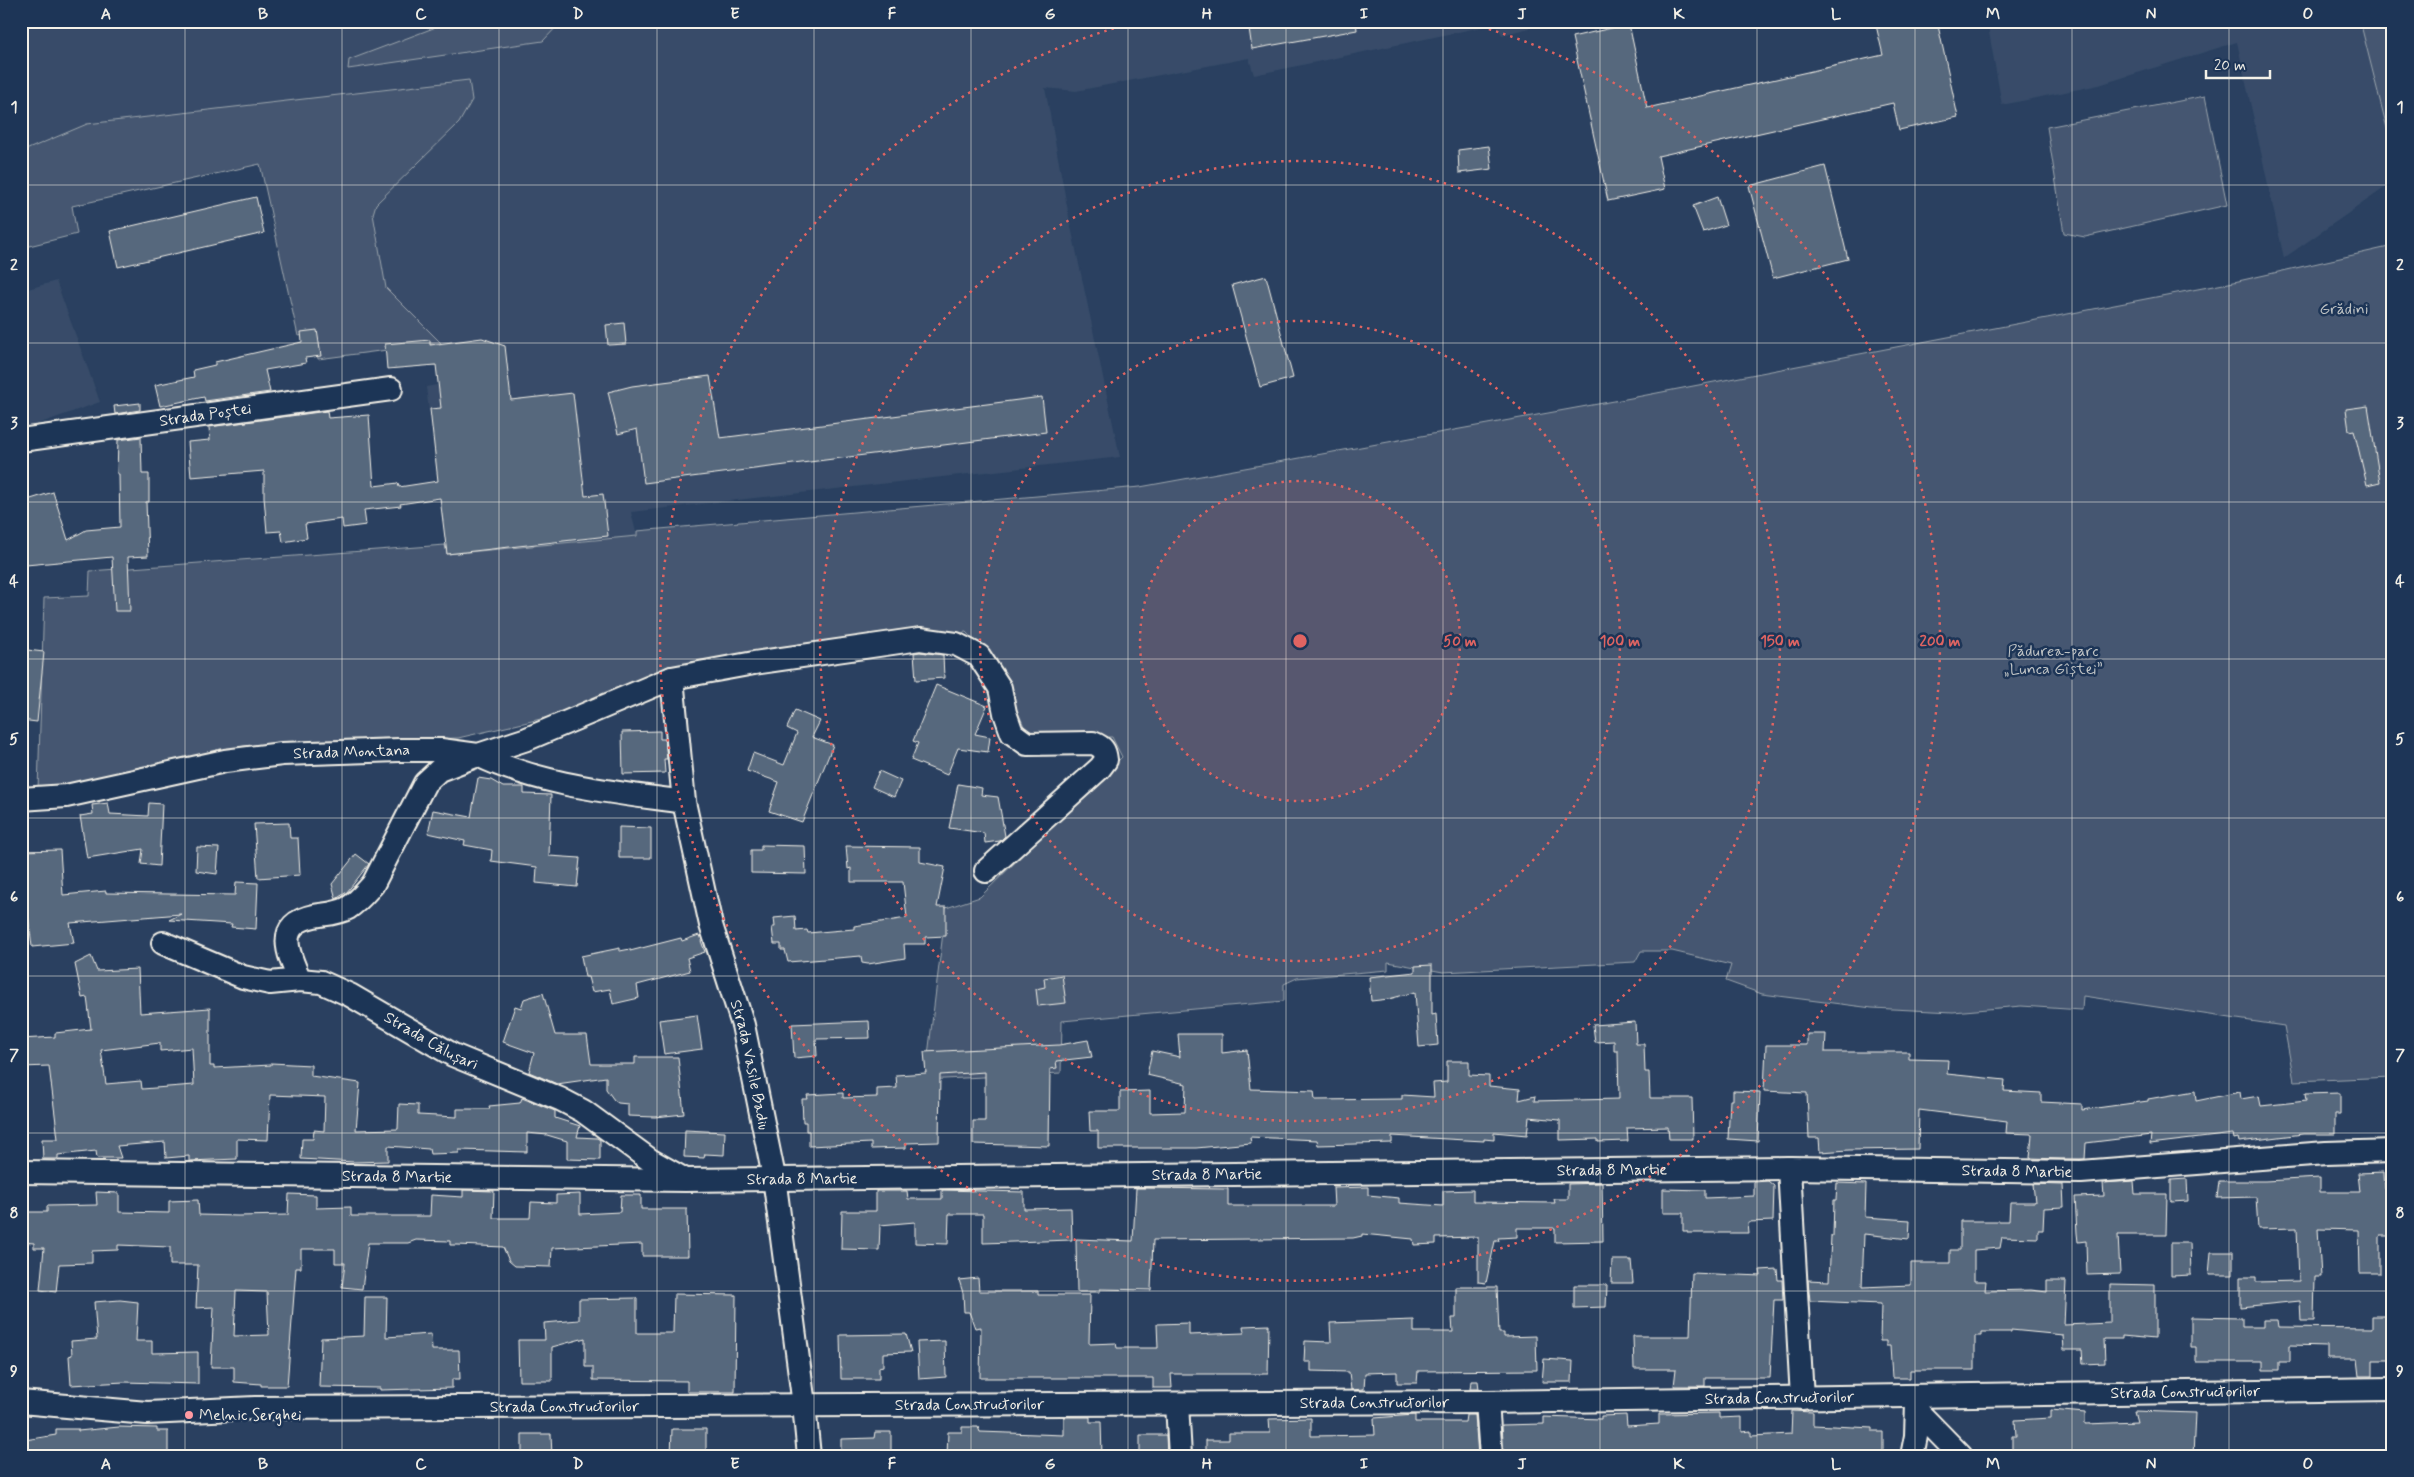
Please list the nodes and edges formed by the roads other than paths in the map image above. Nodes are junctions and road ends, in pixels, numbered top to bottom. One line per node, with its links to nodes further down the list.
1 (391, 389): 2 (street, Strada Poștei)
2 (21, 440)
3 (672, 678): 4 (street, Strada Montana); 6 (street, Strada Vasile Badiu); 7 (street, Strada Montana)
4 (478, 755): 5 (street, Strada Montana); 6 (street); 9 (street)
5 (21, 799)
6 (684, 802): 13 (street, Strada Vasile Badiu)
7 (986, 871)
8 (163, 943): 9 (street, Strada Călușari)
9 (300, 980): 14 (street, Strada Călușari)
10 (2393, 1151): 11 (street, Strada 8 Martie)
11 (1789, 1168): 13 (street, Strada 8 Martie); 16 (street)
12 (21, 1172): 14 (street, Strada 8 Martie)
13 (774, 1178): 14 (street, Strada 8 Martie); 21 (street, Strada Vasile Badiu)
14 (685, 1180)
15 (2393, 1389): 20 (street, Strada Constructorilor)
16 (1802, 1398): 18 (street, Strada Constructorilor); 20 (street, Strada Constructorilor)
17 (21, 1402): 21 (street, Strada Constructorilor)
18 (1487, 1402): 19 (street, Strada Constructorilor); 24 (street)
19 (1177, 1404): 21 (street, Strada Constructorilor); 23 (street)
20 (1917, 1404): 25 (street); 26 (street)
21 (804, 1405): 22 (street, Strada Vasile Badiu)
22 (809, 1456)
23 (1180, 1456)
24 (1491, 1456)
25 (1912, 1456)
26 (1961, 1456)

